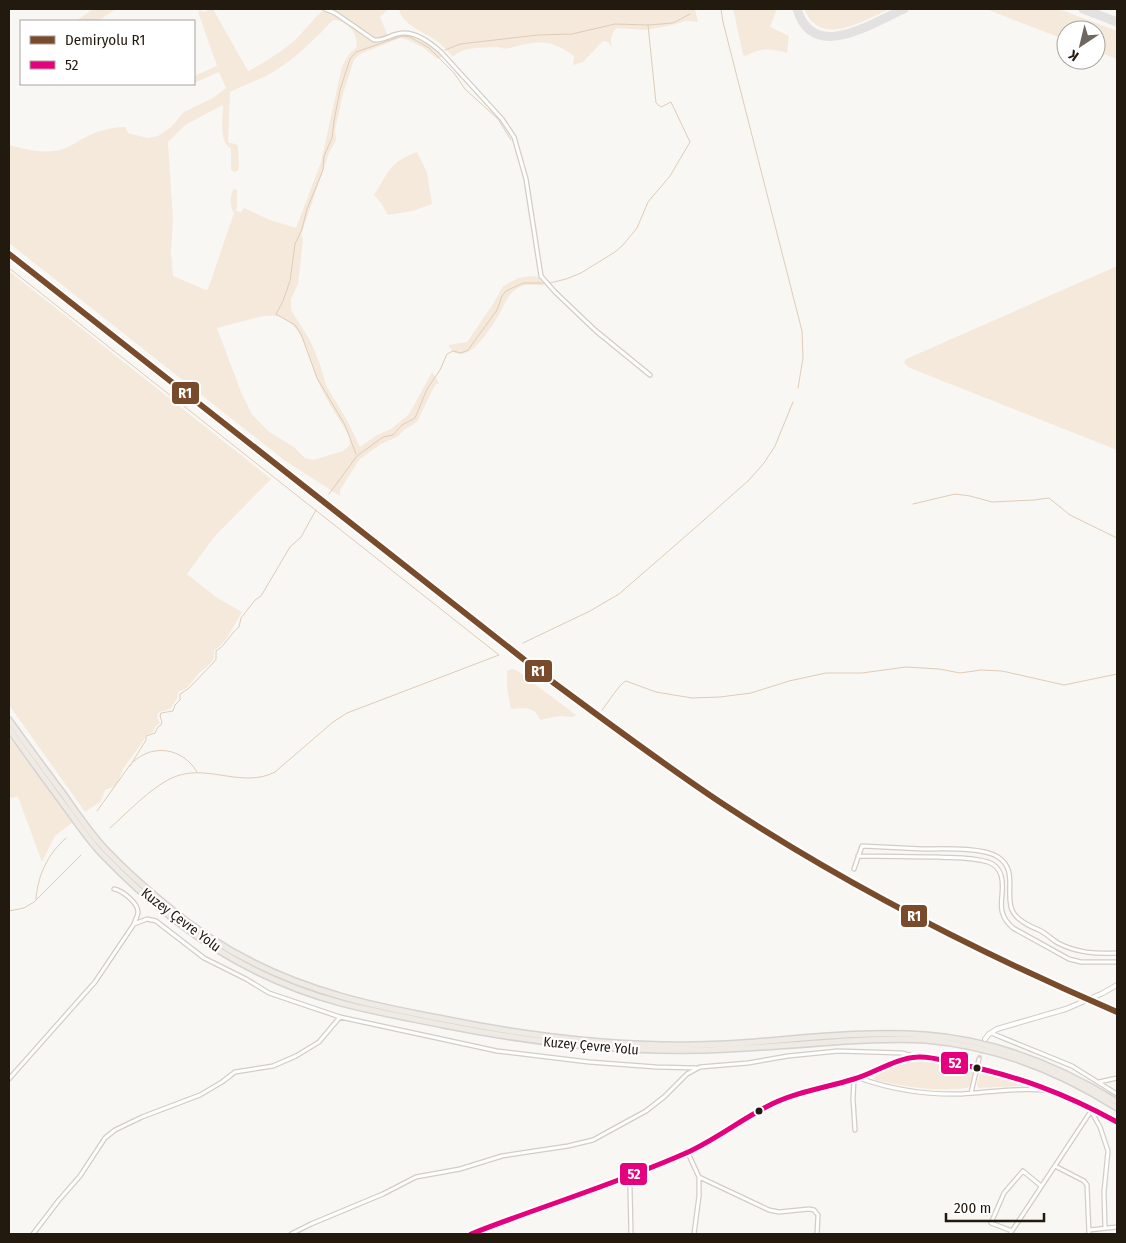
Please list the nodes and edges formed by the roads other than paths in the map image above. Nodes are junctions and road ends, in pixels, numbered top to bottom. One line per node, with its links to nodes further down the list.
1 (325, 9): 2 (street)
2 (650, 374)
3 (9, 720): 5 (highway)
4 (9, 729): 5 (highway)
5 (81, 823): 6 (highway)
6 (103, 851): 28 (highway, Kuzey Çevre Yolu); 29 (highway, Kuzey Çevre Yolu)
7 (858, 856): 8 (street); 11 (street); 12 (street)
8 (854, 869)
9 (114, 889): 10 (street)
10 (134, 924): 14 (street); 23 (street)
11 (1117, 954)
12 (1117, 962)
13 (1117, 985): 15 (street)
14 (340, 1017): 19 (street); 42 (street)
15 (990, 1033): 16 (street); 24 (street)
16 (985, 1039)
17 (916, 1057): 19 (street); 20 (street); 21 (street)
18 (979, 1060): 20 (street)
19 (697, 1068): 43 (street)
20 (977, 1068): 25 (street); 26 (street)
21 (856, 1078): 26 (street); 32 (street); 33 (street)
22 (1117, 1078): 24 (street)
23 (9, 1079)
24 (1099, 1082): 27 (street)
25 (1059, 1092): 26 (street); 30 (street)
26 (971, 1093)
27 (1117, 1094)
28 (1117, 1102)
29 (1117, 1108)
30 (1092, 1110): 31 (street); 34 (street); 39 (street)
31 (1116, 1122)
32 (855, 1130)
33 (688, 1152): 35 (street); 36 (street)
34 (1055, 1166): 37 (street); 40 (street)
35 (699, 1177): 46 (street); 47 (street)
36 (628, 1178): 44 (street); 45 (street)
37 (1041, 1186): 41 (street); 41 (street)
38 (1117, 1226): 39 (street)
39 (1105, 1228): 40 (street)
40 (1089, 1232)
41 (1011, 1233)
42 (33, 1234)
43 (291, 1234)
44 (471, 1234)
45 (631, 1234)
46 (694, 1234)
47 (817, 1234)

